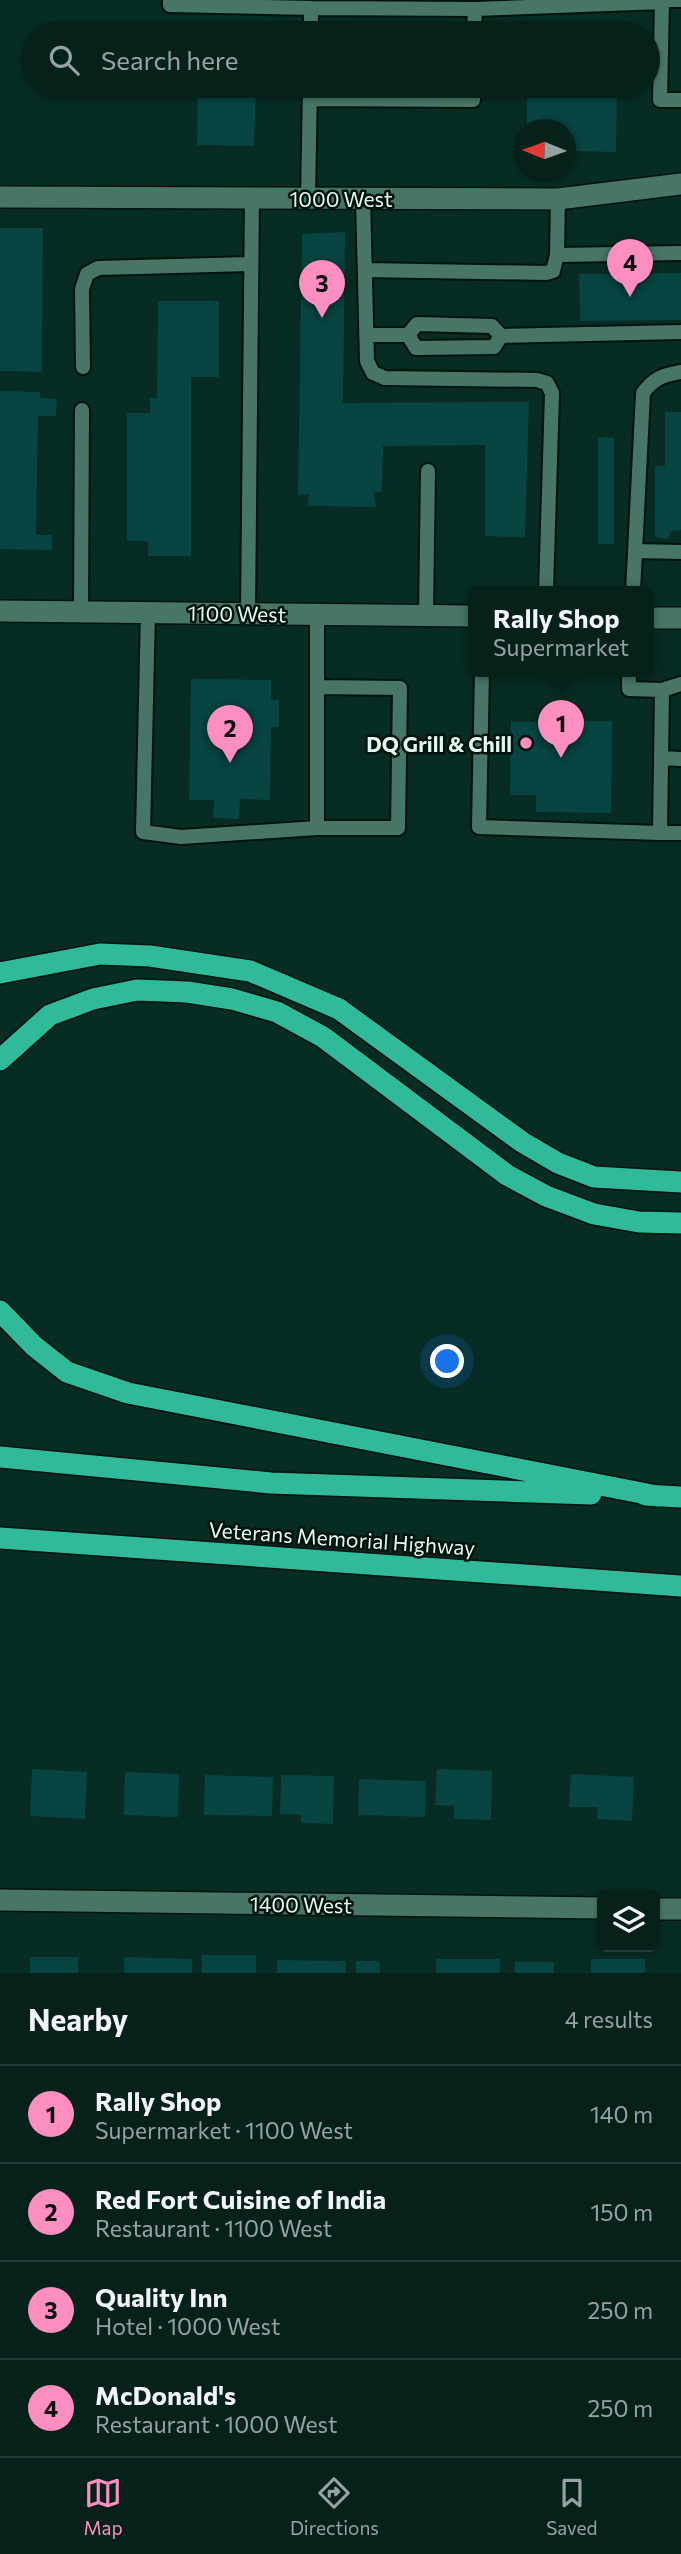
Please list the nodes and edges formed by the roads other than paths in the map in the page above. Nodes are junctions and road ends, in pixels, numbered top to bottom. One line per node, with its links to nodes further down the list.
1 (170, 0): 4 (lane)
2 (681, 0): 3 (lane)
3 (662, 1): 5 (lane); 11 (lane)
4 (311, 8): 5 (lane); 6 (lane)
5 (475, 9): 7 (lane)
6 (311, 21)
7 (474, 21)
8 (310, 98): 15 (lane)
9 (432, 98): 10 (lane)
10 (473, 98)
11 (681, 100)
12 (681, 184): 17 (street, 1000 West)
13 (0, 197): 14 (street, 1000 West)
14 (252, 198): 15 (street, 1000 West); 20 (lane)
15 (308, 198): 16 (street, 1000 West)
16 (363, 198): 17 (street, 1000 West); 21 (lane)
17 (558, 199): 19 (lane)
18 (681, 253): 19 (lane)
19 (557, 255): 21 (lane)
20 (251, 264): 26 (lane); 37 (lane)
21 (365, 270): 23 (lane)
22 (681, 332): 25 (lane)
23 (366, 335): 24 (lane); 32 (lane)
24 (408, 335): 25 (lane); 25 (lane)
25 (501, 336)
26 (83, 368)
27 (681, 372): 30 (lane)
28 (82, 410): 35 (lane)
29 (428, 471): 39 (lane)
30 (636, 551): 31 (lane); 33 (lane)
31 (681, 552)
32 (546, 586)
33 (633, 586)
34 (0, 611): 35 (street, 1100 West)
35 (81, 612): 36 (street, 1100 West)
36 (148, 612): 37 (street, 1100 West); 50 (lane)
37 (248, 613): 38 (street, 1100 West)
38 (317, 614): 39 (street, 1100 West); 46 (lane)
39 (426, 615): 40 (street, 1100 West)
40 (468, 616)
41 (654, 618): 42 (street)
42 (681, 618)
43 (482, 677): 51 (lane)
44 (629, 677): 47 (lane)
45 (681, 684): 47 (lane)
46 (317, 687): 50 (lane); 50 (lane)
47 (662, 690): 48 (lane)
48 (661, 758): 49 (lane); 51 (lane)
49 (681, 759)
50 (317, 828)
51 (660, 833): 52 (lane)
52 (681, 833)
53 (0, 973): 55 (highway)
54 (0, 1060): 56 (highway)
55 (681, 1182)
56 (681, 1223)
57 (0, 1311): 59 (highway)
58 (0, 1457): 59 (highway)
59 (657, 1496): 60 (highway)
60 (681, 1497)
61 (0, 1538): 62 (highway, Veterans Memorial Highway)
62 (681, 1586)
63 (0, 1900): 64 (street, 1400 West)
64 (597, 1908)
65 (660, 1909): 66 (street)
66 (681, 1909)

